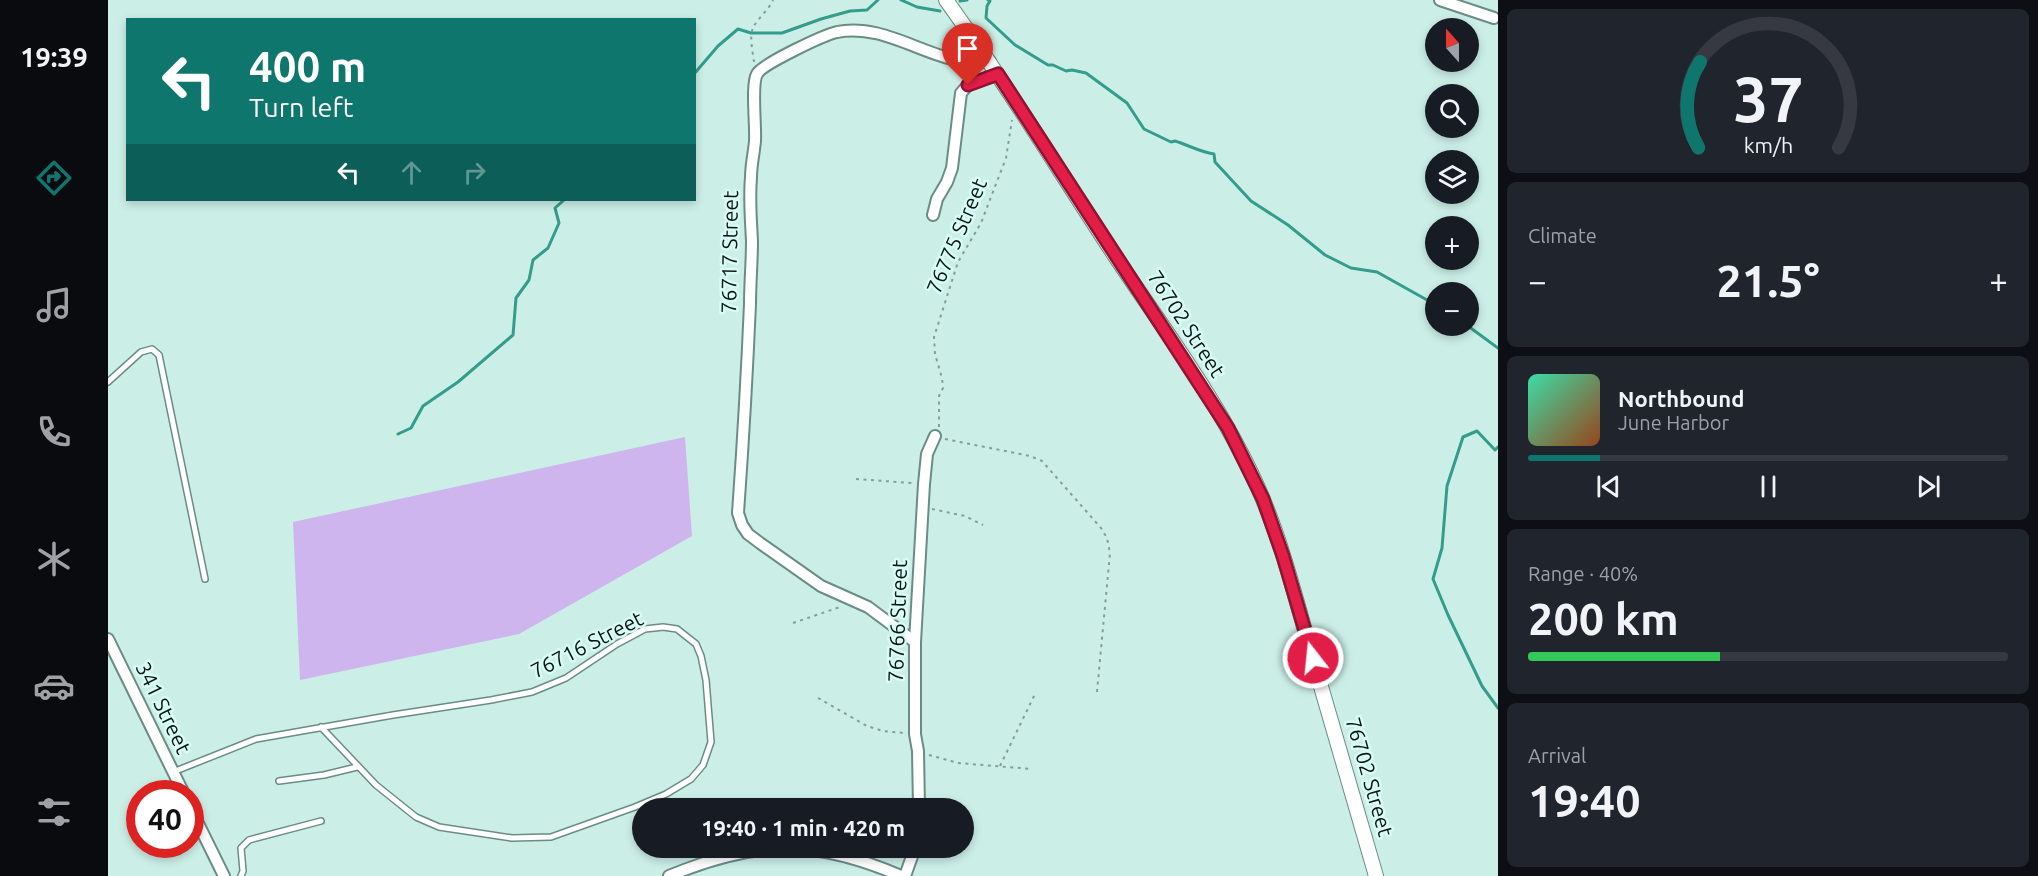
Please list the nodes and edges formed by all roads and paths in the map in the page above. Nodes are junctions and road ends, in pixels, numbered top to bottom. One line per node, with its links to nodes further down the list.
1 (773, 0): 7 (path)
2 (946, 0): 5 (street, 76702 Street)
3 (1440, 0): 4 (street)
4 (1494, 18)
5 (990, 61): 6 (street, 76702 Street); 7 (street)
6 (998, 74): 8 (street, 76702 Street); 9 (street)
7 (754, 80): 17 (street, 76717 Street)
8 (1012, 96): 11 (path, 76775 Street); 41 (street, 76702 Street)
9 (933, 215)
10 (108, 382): 16 (lane)
11 (935, 436): 13 (street, 76766 Street); 21 (path)
12 (856, 479): 13 (path)
13 (924, 484): 14 (street, 76766 Street)
14 (923, 507): 15 (path); 20 (street, 76766 Street)
15 (983, 525)
16 (205, 579)
17 (857, 601): 18 (path); 20 (street)
18 (793, 623)
19 (108, 639): 30 (street, 341 Street)
20 (915, 642): 25 (street, 76766 Street)
21 (1097, 692)
22 (1035, 694): 27 (path)
23 (818, 698): 25 (path)
24 (321, 727): 28 (lane, 76716 Street); 28 (lane, 76716 Street); 30 (lane, 76716 Street)
25 (915, 734): 26 (street, 76766 Street)
26 (918, 751): 27 (path); 33 (street, 76766 Street)
27 (1000, 766): 29 (path)
28 (357, 767): 32 (lane)
29 (1032, 769)
30 (173, 772): 31 (street, 341 Street)
31 (177, 780)
32 (279, 781)
33 (920, 798)
34 (321, 821): 39 (lane)
35 (204, 835): 38 (street)
36 (911, 858): 40 (street)
37 (673, 875): 40 (street)
38 (224, 876)
39 (241, 876)
40 (903, 876)
41 (1376, 876)

